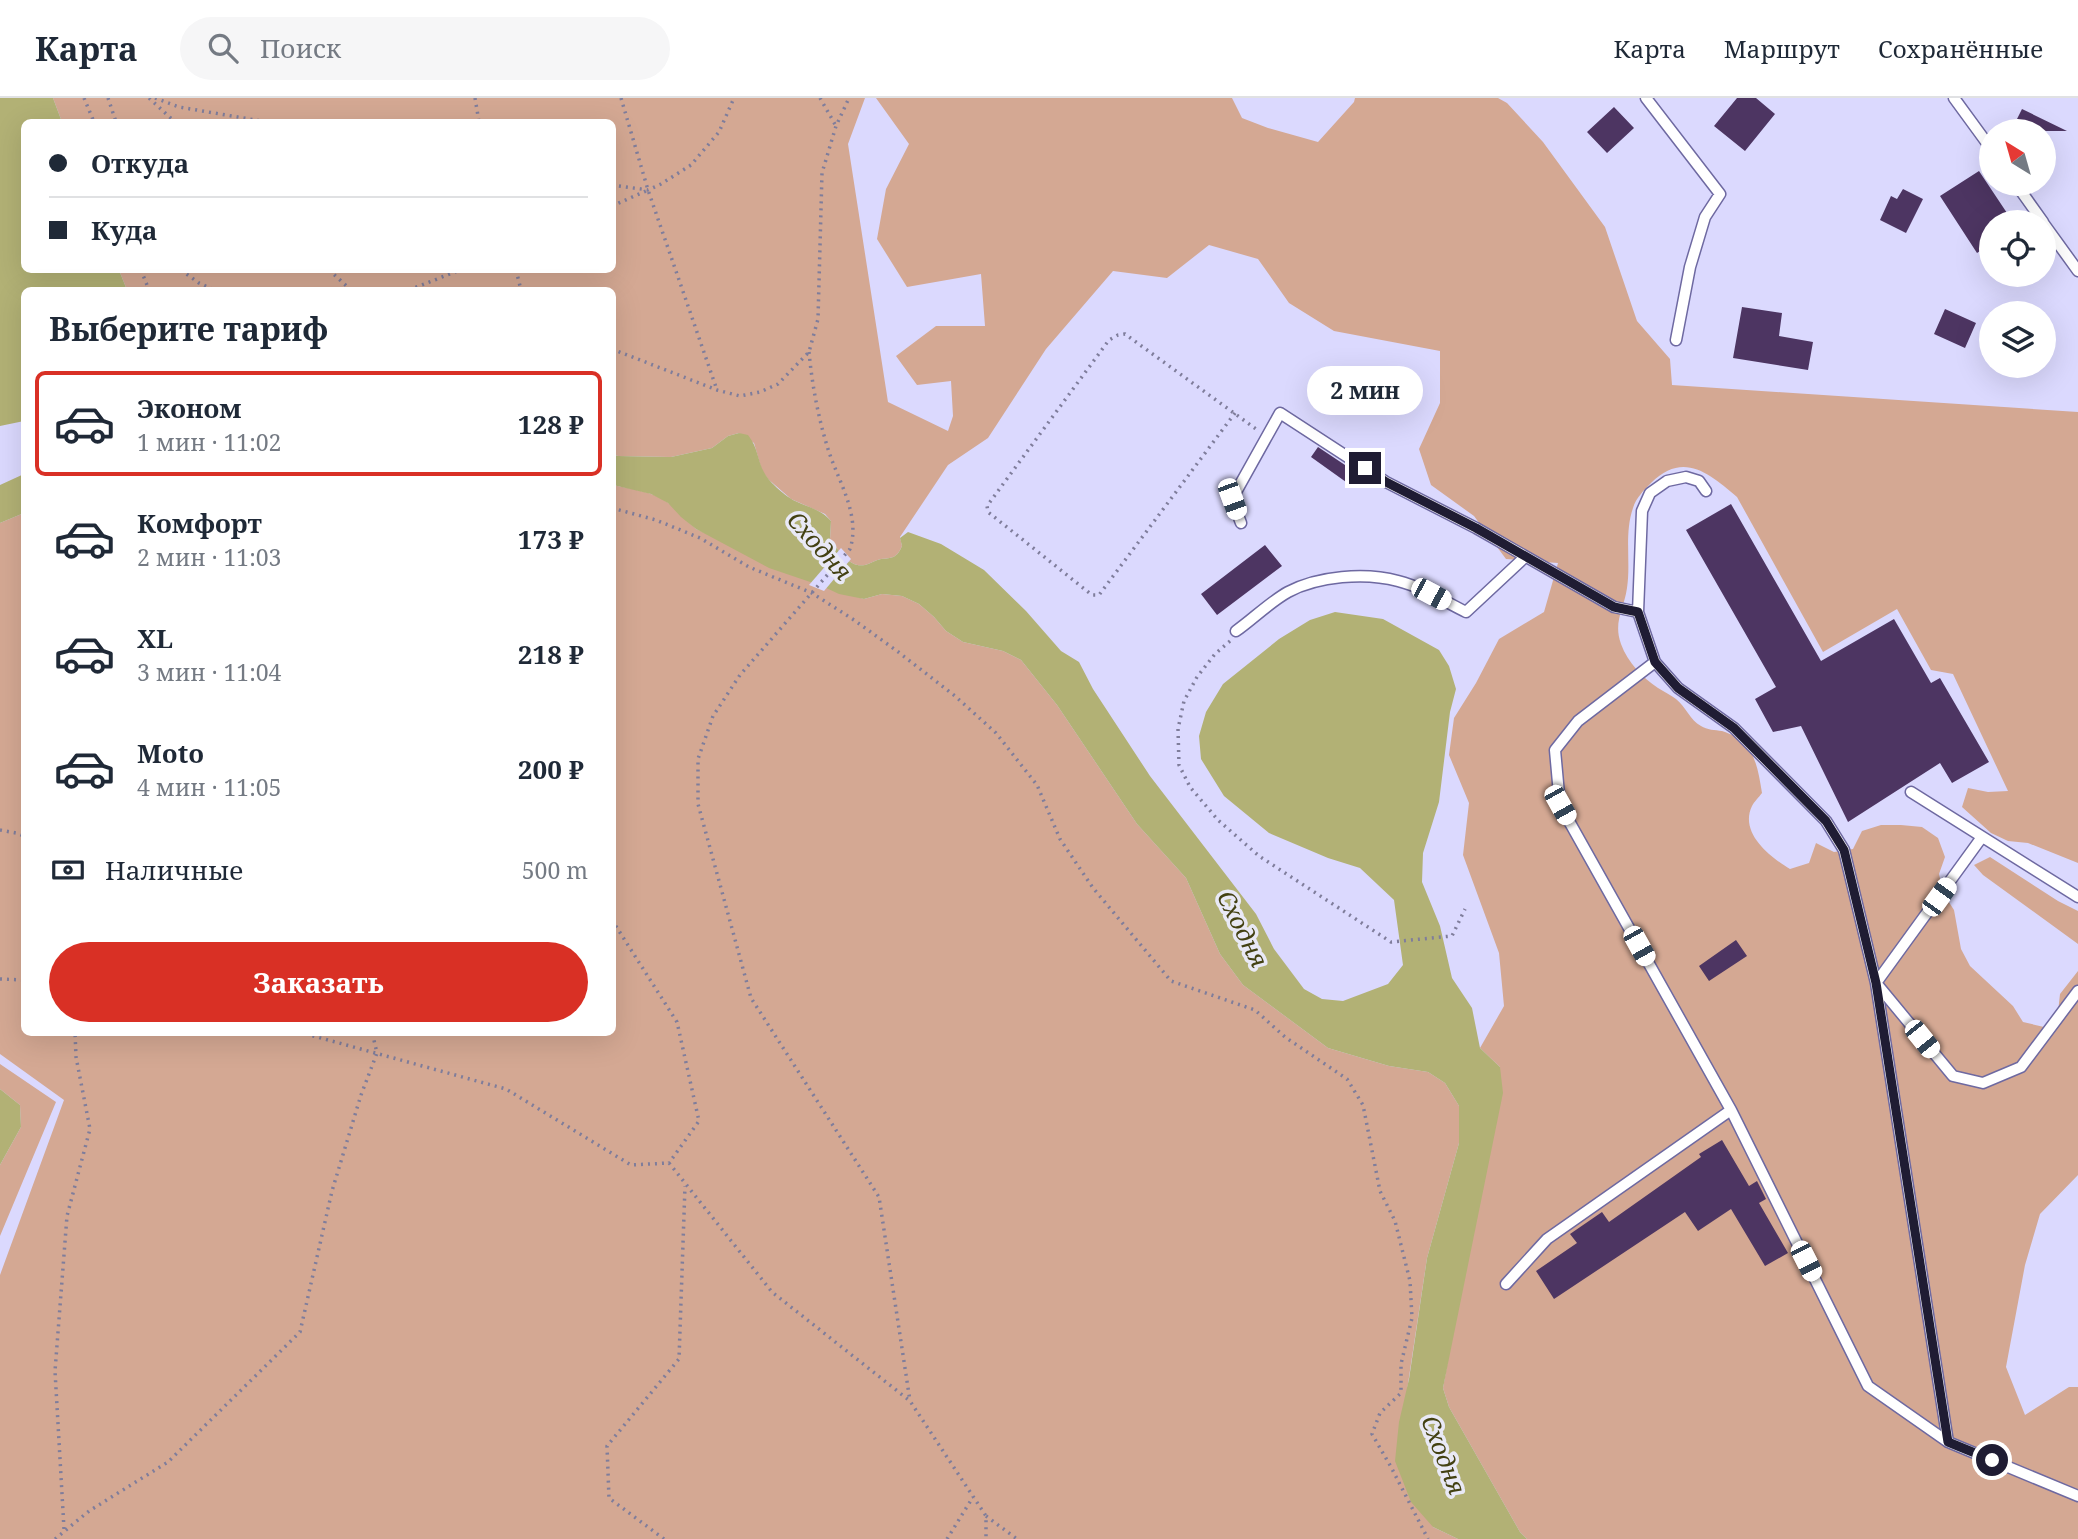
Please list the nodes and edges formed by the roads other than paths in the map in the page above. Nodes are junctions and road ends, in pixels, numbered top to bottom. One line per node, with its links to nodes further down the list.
1 (1646, 98): 6 (lane)
2 (1954, 98): 3 (lane)
3 (1979, 132)
4 (2056, 240): 5 (lane)
5 (2078, 271)
6 (1676, 340)
7 (1706, 491): 10 (lane)
8 (1241, 523): 9 (lane)
9 (1525, 557): 10 (lane); 11 (lane)
10 (1638, 612): 12 (lane)
11 (1236, 631)
12 (1655, 662): 16 (lane); 18 (lane)
13 (1911, 792): 14 (lane)
14 (1982, 837): 15 (lane); 16 (lane)
15 (2078, 897)
16 (1876, 983): 17 (lane); 20 (lane)
17 (2078, 991)
18 (1731, 1110): 19 (lane); 20 (lane)
19 (1506, 1284)
20 (1948, 1442): 21 (lane)
21 (2078, 1496)

